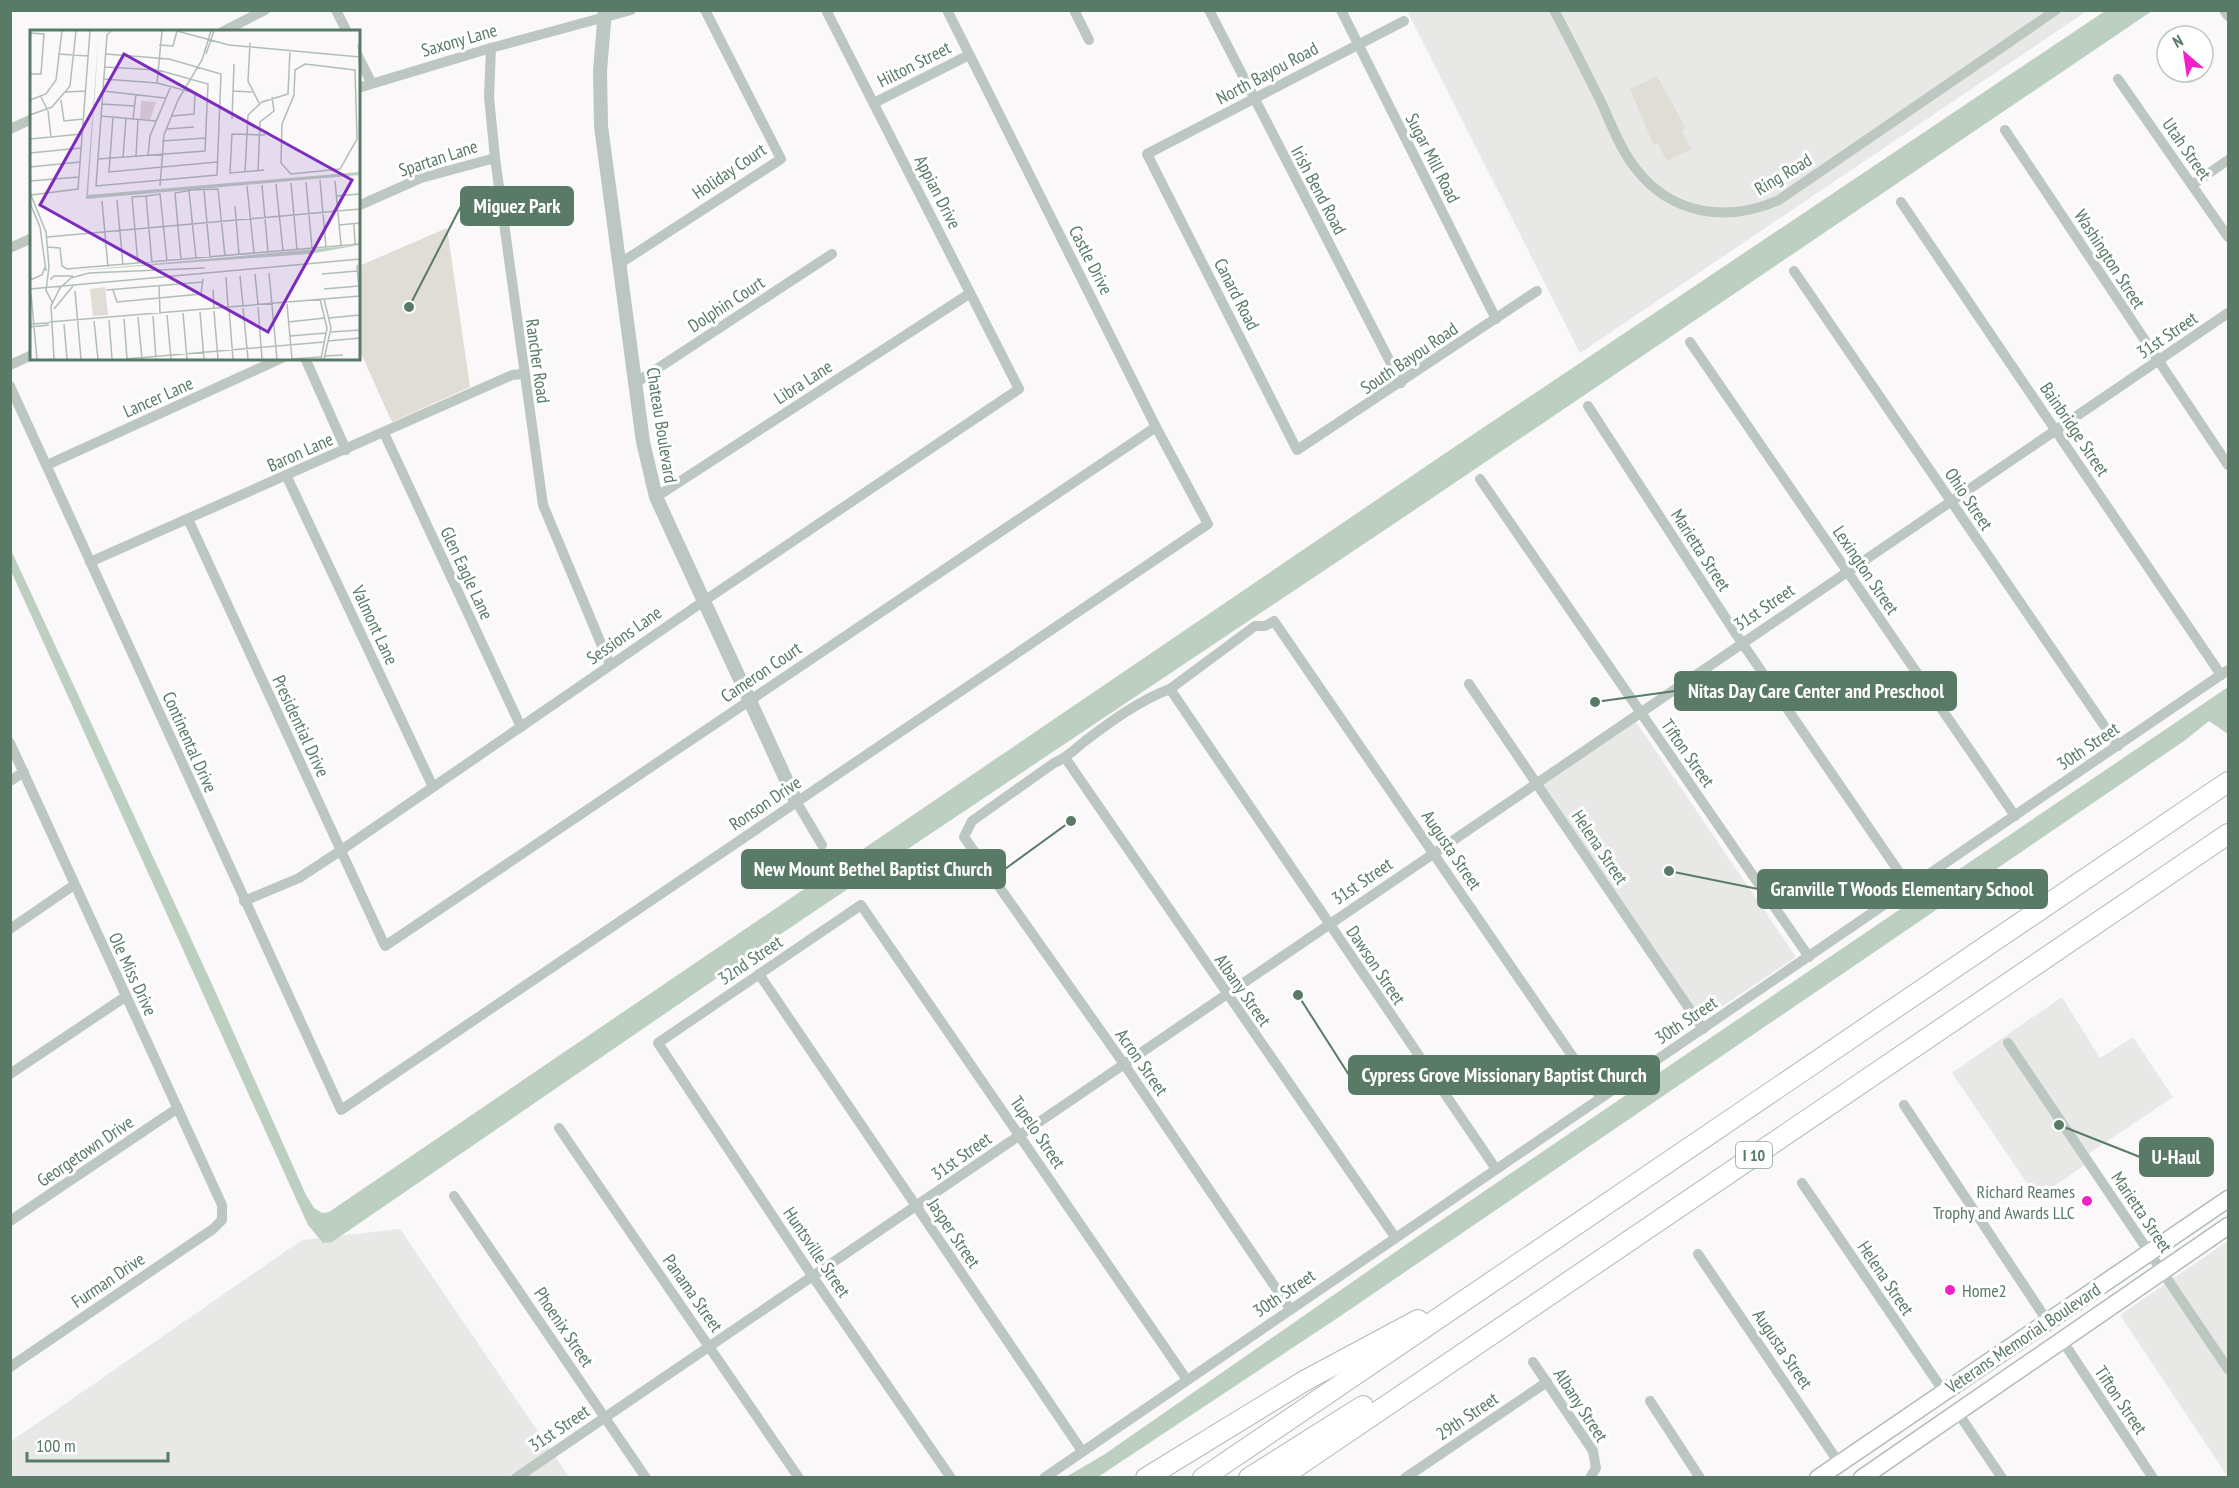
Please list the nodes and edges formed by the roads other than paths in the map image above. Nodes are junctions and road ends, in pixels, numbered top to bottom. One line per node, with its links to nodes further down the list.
1 (265, 10): 16 (street)
2 (336, 10): 17 (street)
3 (631, 10): 13 (street)
4 (705, 10): 41 (street, Holiday Court)
5 (826, 10): 27 (street, Appian Drive)
6 (947, 10): 21 (street, Castle Drive)
7 (1074, 10): 18 (street)
8 (1209, 10): 26 (street, Irish Bend Road)
9 (1341, 10): 19 (street, Sugar Mill Road)
10 (1554, 10): 11 (street, Ring Road)
11 (2056, 10)
12 (2224, 10): 14 (street)
13 (604, 13): 20 (street, Saxony Lane); 41 (street, Chateau Boulevard)
14 (2229, 16)
15 (1404, 21): 19 (street, North Bayou Road)
16 (226, 30)
17 (345, 30)
18 (1089, 40)
19 (1358, 44): 26 (street, North Bayou Road); 46 (street, Sugar Mill Road)
20 (491, 48): 24 (street, Saxony Lane); 32 (street, Rancher Road)
21 (969, 55): 27 (street, Hilton Street); 59 (street, Castle Drive)
22 (360, 60): 24 (street)
23 (2118, 79): 34 (street, Utah Street)
24 (371, 82): 25 (street, Saxony Lane)
25 (360, 87)
26 (1253, 99): 31 (street, North Bayou Road); 55 (street, Irish Bend Road)
27 (874, 103): 44 (street, Appian Drive)
28 (30, 120): 29 (street)
29 (10, 129)
30 (2005, 130): 51 (street, Washington Street)
31 (1147, 154): 63 (street, Canard Road)
32 (495, 158): 36 (street, Spartan Lane); 53 (street, Rancher Road)
33 (2229, 160): 34 (street)
34 (2192, 185): 37 (street, Utah Street)
35 (1900, 202): 60 (street, Bainbridge Street)
36 (360, 205)
37 (2229, 237)
38 (30, 239): 39 (street)
39 (10, 248)
40 (832, 254): 54 (street, Dolphin Court)
41 (620, 264): 54 (street, Chateau Boulevard)
42 (1794, 271): 69 (street, Ohio Street)
43 (1537, 291): 46 (street, South Bayou Road)
44 (969, 294): 57 (street, Appian Drive); 68 (street, Libra Lane)
45 (2229, 314): 51 (street, 31st Street)
46 (1496, 319): 55 (street, South Bayou Road)
47 (1690, 342): 73 (street, Lexington Street)
48 (30, 356): 52 (street)
49 (278, 360): 64 (street, Lancer Lane)
50 (306, 360): 62 (street)
51 (2158, 362): 60 (street, 31st Street); 65 (street, Washington Street)
52 (10, 365)
53 (523, 374): 61 (street, Baron Lane); 76 (street, Rancher Road)
54 (637, 382): 68 (street, Chateau Boulevard)
55 (1401, 383): 63 (street, South Bayou Road)
56 (10, 386): 64 (street, Continental Drive)
57 (1019, 388): 74 (street, Sessions Lane)
58 (1588, 406): 75 (street, Marietta Street)
59 (1156, 427): 71 (street, Castle Drive); 80 (street, Cameron Court)
60 (2055, 430): 69 (street, 31st Street); 77 (street, Bainbridge Street)
61 (384, 433): 62 (street, Baron Lane); 82 (street, Glen Eagle Lane)
62 (346, 450): 66 (street, Baron Lane)
63 (1297, 450)
64 (46, 465): 72 (street, Continental Drive)
65 (2229, 465)
66 (287, 477): 70 (street, Baron Lane); 90 (street, Valmont Lane)
67 (1480, 479): 81 (street, Tifton Street)
68 (656, 497): 74 (street, Chateau Boulevard)
69 (1951, 501): 73 (street, 31st Street); 84 (street, Ohio Street)
70 (188, 519): 72 (street, Baron Lane); 95 (street, Presidential Drive)
71 (1208, 524): 91 (street, Ronson Drive)
72 (90, 562): 99 (street, Continental Drive)
73 (1846, 571): 75 (street, 31st Street); 92 (street, Lexington Street)
74 (704, 601): 76 (street, Sessions Lane); 80 (street, Chateau Boulevard)
75 (1742, 642): 81 (street, 31st Street); 98 (street, Marietta Street)
76 (610, 665): 82 (street, Sessions Lane)
77 (2225, 673): 84 (street, 30th Street)
78 (1469, 684): 88 (street, Helena Street)
79 (1170, 689): 85 (street); 96 (street, Augusta Street); 101 (street, Dawson Street)
80 (749, 700): 91 (street, Chateau Boulevard); 103 (street, Cameron Court)
81 (1639, 712): 88 (street, 31st Street); 104 (street, Tifton Street)
82 (521, 727): 90 (street, Sessions Lane)
83 (10, 743): 86 (street, Ole Miss Drive)
84 (2118, 746): 92 (street, 30th Street)
85 (1066, 759): 106 (street, Albany Street); 111 (street, Acron Street)
86 (24, 772): 87 (street); 97 (street, Ole Miss Drive)
87 (10, 781)
88 (1536, 782): 96 (street, 31st Street); 108 (street, Helena Street)
89 (2229, 782): 131 (highway, I 10)
90 (433, 788): 95 (street, Sessions Lane)
91 (796, 801): 94 (street, Chateau Boulevard); 116 (street, Ronson Drive)
92 (2015, 816): 98 (street, 30th Street)
93 (2229, 834): 134 (highway, I 10)
94 (822, 845)
95 (340, 851): 99 (street, Sessions Lane); 103 (street, Presidential Drive)
96 (1434, 852): 101 (street, 31st Street); 113 (street, Augusta Street)
97 (74, 885): 102 (street); 107 (street, Ole Miss Drive)
98 (1910, 888): 104 (street, 30th Street)
99 (244, 901): 116 (street, Continental Drive)
100 (861, 905): 105 (street, 32nd Street); 118 (street, Tupelo Street)
101 (1329, 924): 106 (street, 31st Street); 119 (street, Dawson Street)
102 (10, 929)
103 (385, 946)
104 (1809, 957): 108 (street, 30th Street)
105 (759, 974): 109 (street, 32nd Street); 123 (street, Jasper Street)
106 (1226, 994): 111 (street, 31st Street); 127 (street, Albany Street)
107 (125, 997): 112 (street); 115 (street, Ole Miss Drive)
108 (1703, 1029): 113 (street, 30th Street)
109 (658, 1043): 132 (street, Huntsville Street)
110 (2008, 1043): 128 (street, Marietta Street)
111 (1124, 1064): 118 (street, 31st Street); 133 (street, Acron Street)
112 (10, 1074)
113 (1601, 1098): 119 (street, 30th Street)
114 (1904, 1105): 135 (street)
115 (178, 1108): 124 (street, Ole Miss Drive); 125 (street, Georgetown Drive)
116 (341, 1110)
117 (560, 1128): 137 (street, Panama Street)
118 (1020, 1135): 123 (street, 31st Street); 143 (street, Tupelo Street)
119 (1496, 1169): 127 (street, 30th Street)
120 (1802, 1183): 146 (street, Helena Street)
121 (454, 1196): 149 (street, Phoenix Street)
122 (2229, 1199): 128 (main road, Veterans Memorial Boulevard)
123 (917, 1206): 132 (street, 31st Street); 150 (street, Jasper Street)
124 (222, 1218): 141 (street, Furman Drive)
125 (10, 1221)
126 (2229, 1226): 130 (main road, Veterans Memorial Boulevard)
127 (1395, 1237): 133 (street, 30th Street)
128 (2150, 1252): 130 (street, Marietta Street); 135 (main road, Veterans Memorial Boulevard)
129 (1698, 1254): 151 (street, Augusta Street)
130 (2162, 1271): 136 (main road, Veterans Memorial Boulevard); 142 (street, Marietta Street)
131 (1503, 1276): 158 (highway); 159 (highway, I 10)
132 (813, 1277): 137 (street, 31st Street); 156 (street, Huntsville Street)
133 (1290, 1309): 143 (street, 30th Street)
134 (1505, 1323): 160 (highway); 161 (highway, I 10)
135 (2041, 1327): 138 (main road, Veterans Memorial Boulevard); 139 (main road)
136 (2062, 1340): 139 (main road, Veterans Memorial Boulevard); 167 (street, Tifton Street)
137 (710, 1347): 149 (street, 31st Street); 155 (street, Panama Street)
138 (2000, 1354): 144 (main road); 146 (main road, Veterans Memorial Boulevard)
139 (2036, 1359): 144 (main road, Veterans Memorial Boulevard)
140 (1533, 1362): 145 (street, Albany Street)
141 (10, 1367)
142 (2229, 1369)
143 (1187, 1380): 150 (street, 30th Street)
144 (2003, 1381): 148 (main road, Veterans Memorial Boulevard)
145 (1547, 1382): 152 (street, Albany Street); 162 (street, 29th Street)
146 (1944, 1392): 151 (main road, Veterans Memorial Boulevard)
147 (1650, 1401): 163 (street)
148 (1958, 1413): 165 (main road, Veterans Memorial Boulevard); 166 (street)
149 (605, 1418): 153 (street, 31st Street); 154 (street, Phoenix Street)
150 (1082, 1451): 157 (street, 30th Street)
151 (1835, 1470): 164 (main road, Veterans Memorial Boulevard)
152 (1593, 1473)
153 (516, 1478)
154 (646, 1478)
155 (799, 1478)
156 (951, 1478)
157 (1044, 1478)
158 (1146, 1478)
159 (1203, 1478)
160 (1249, 1478)
161 (1280, 1478)
162 (1405, 1478)
163 (1700, 1478)
164 (1818, 1478)
165 (1862, 1478)
166 (2002, 1478)
167 (2153, 1478)

